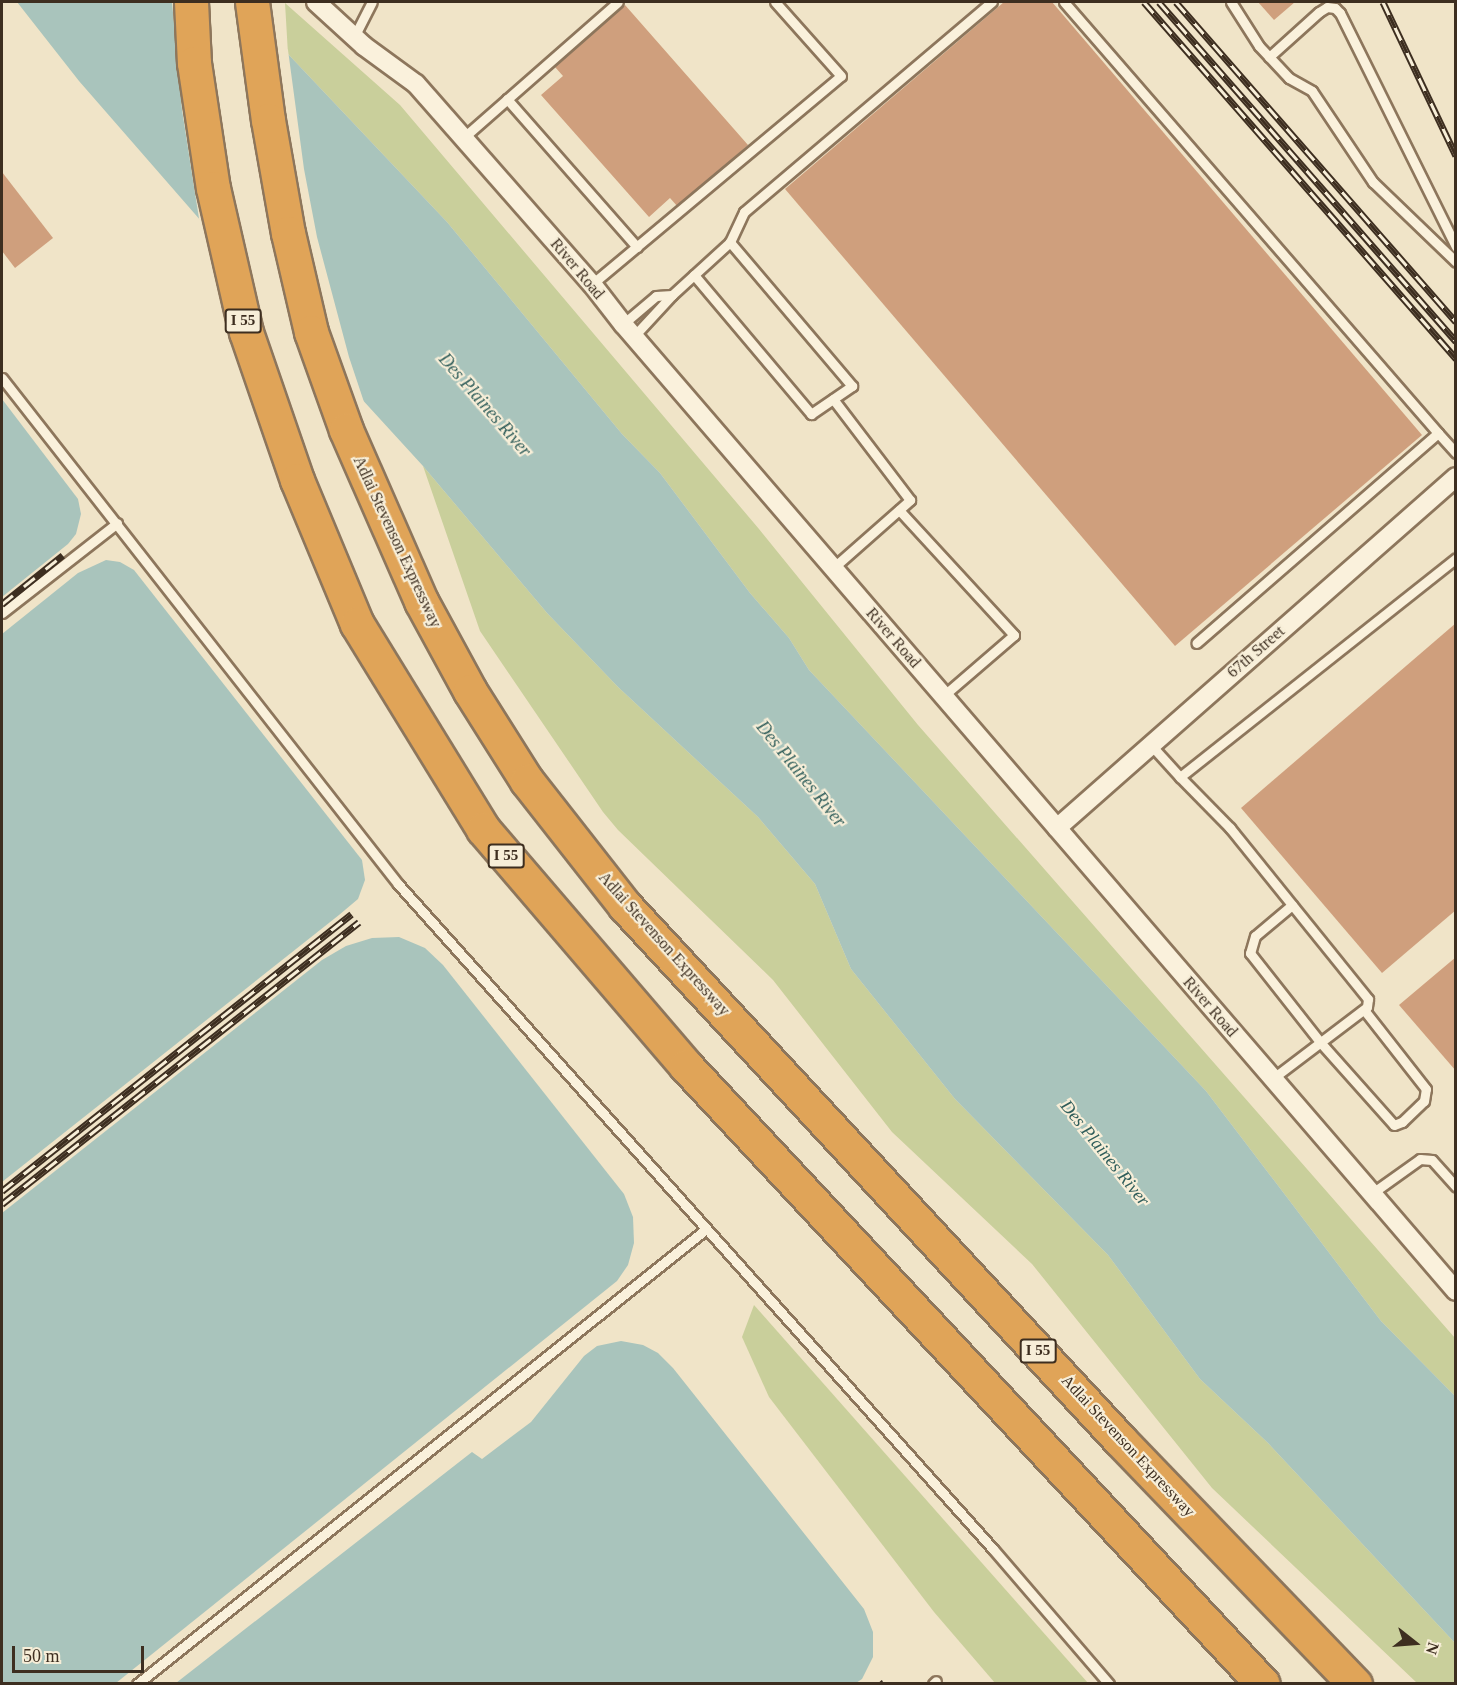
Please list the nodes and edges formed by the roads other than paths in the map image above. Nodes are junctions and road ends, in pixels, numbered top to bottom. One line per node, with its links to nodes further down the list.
1 (191, 2): 48 (highway, I 55)
2 (252, 2): 49 (highway, Adlai Stevenson Expressway / I 55)
3 (316, 2): 11 (street, River Road)
4 (372, 2): 11 (lane)
5 (618, 2): 13 (lane)
6 (775, 2): 16 (lane)
7 (992, 2): 15 (lane)
8 (1064, 2): 25 (lane)
9 (1231, 2): 12 (lane)
10 (1336, 5): 12 (lane); 17 (lane)
11 (354, 37): 14 (street, River Road)
12 (1269, 57): 18 (lane)
13 (507, 99): 14 (lane); 16 (lane)
14 (463, 138): 20 (street, River Road)
15 (730, 242): 19 (lane); 24 (lane)
16 (637, 247): 20 (lane)
17 (1455, 247)
18 (1455, 262)
19 (694, 275): 21 (lane); 24 (lane)
20 (591, 284): 22 (street, River Road)
21 (672, 295): 22 (lane); 22 (lane)
22 (628, 330): 31 (street, River Road)
23 (2, 378): 29 (lane)
24 (833, 399): 28 (lane)
25 (1438, 433): 26 (lane); 33 (lane)
26 (1455, 453)
27 (1455, 477): 35 (street, 67th Street)
28 (899, 510): 31 (lane); 34 (lane)
29 (117, 523): 32 (lane); 44 (lane)
30 (1455, 558): 36 (lane)
31 (833, 568): 34 (street, River Road)
32 (2, 613)
33 (1196, 643)
34 (944, 696): 37 (street, River Road)
35 (1151, 745): 36 (lane); 37 (street, 67th Street)
36 (1180, 777): 38 (lane)
37 (1056, 828): 41 (street, River Road)
38 (1292, 905): 39 (lane); 40 (lane)
39 (1364, 1010): 40 (lane); 40 (lane)
40 (1320, 1042): 41 (lane)
41 (1272, 1079): 43 (street, River Road)
42 (1455, 1187): 43 (lane)
43 (1371, 1194): 45 (street, River Road)
44 (705, 1230): 46 (lane); 47 (lane)
45 (1455, 1291)
46 (137, 1683)
47 (1108, 1683)
48 (1263, 1683)
49 (1355, 1683)

